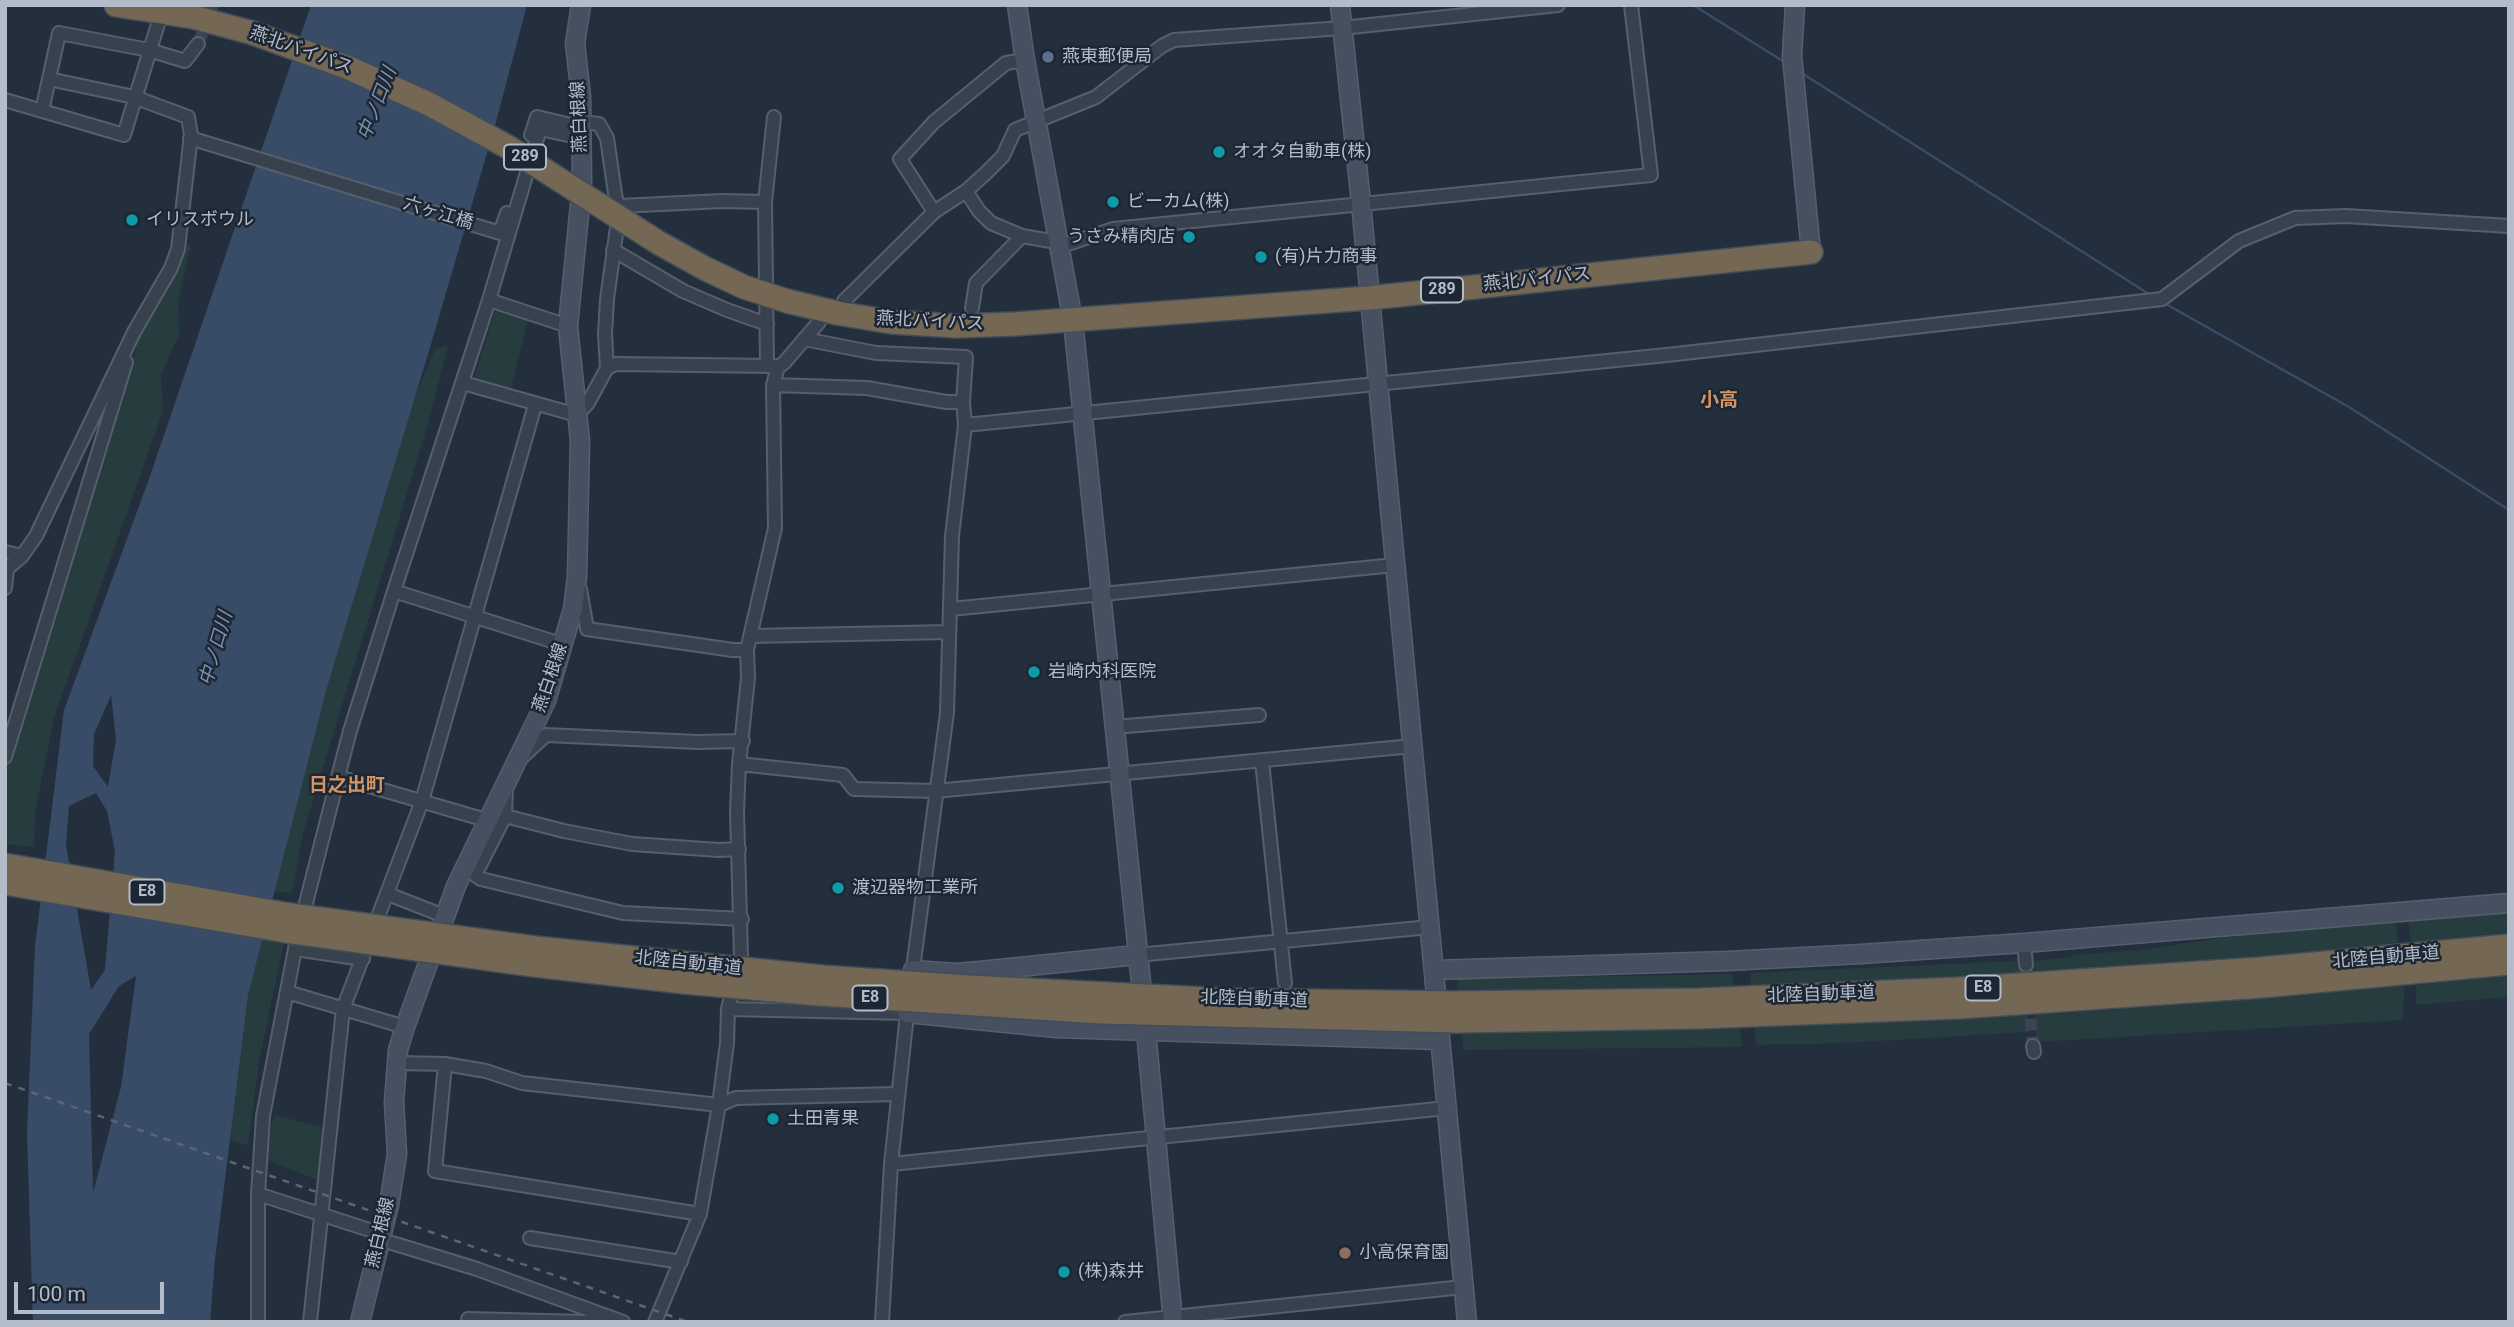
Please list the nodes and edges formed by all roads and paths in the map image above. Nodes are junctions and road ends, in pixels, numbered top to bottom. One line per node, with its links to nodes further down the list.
1 (116, 5): 35 (highway, 燕北バイパス / 289, bridge)
2 (581, 5): 19 (street, 燕白根線)
3 (1017, 5): 12 (street)
4 (1340, 5): 9 (street)
5 (1558, 5): 9 (street)
6 (1631, 5): 23 (street)
7 (1795, 5): 30 (street)
8 (158, 24): 11 (street)
9 (1342, 28): 18 (street); 23 (street)
10 (198, 44): 11 (street)
11 (149, 50): 13 (street); 14 (street)
12 (1025, 61): 18 (street); 25 (street)
13 (49, 79): 14 (street); 16 (street)
14 (134, 97): 16 (street); 20 (street)
15 (5, 100): 16 (street)
16 (43, 111)
17 (774, 117): 22 (street)
18 (1035, 120): 21 (street); 28 (street)
19 (578, 132): 20 (street, 六ヶ江橋); 24 (street); 32 (street); 39 (street, 燕白根線)
20 (190, 138): 37 (street)
21 (966, 191): 25 (street); 27 (street)
22 (765, 202): 24 (street); 38 (street)
23 (1361, 203): 28 (street); 31 (street)
24 (620, 205): 29 (street)
25 (934, 212): 33 (street)
26 (2509, 226): 44 (street)
27 (1022, 236): 28 (street); 34 (street)
28 (1059, 243): 35 (street)
29 (613, 250): 38 (street); 42 (street)
30 (1811, 252): 31 (highway, 燕北バイパス / 289)
31 (1369, 298): 35 (highway, 燕北バイパス / 289); 44 (street)
32 (489, 300): 39 (street); 43 (street)
33 (844, 302)
34 (972, 308)
35 (1073, 321): 49 (street)
36 (819, 322): 40 (street)
37 (138, 324): 52 (street); 68 (street)
38 (766, 324): 41 (street)
39 (568, 326): 48 (street, 燕白根線)
40 (804, 339): 41 (street); 46 (street)
41 (773, 366): 42 (street); 45 (street)
42 (607, 368): 48 (street)
43 (463, 383): 47 (street); 56 (street)
44 (1378, 384): 49 (street); 53 (street)
45 (773, 386): 46 (street); 61 (street)
46 (963, 402): 50 (street)
47 (535, 405): 48 (street); 59 (street)
48 (577, 415): 54 (street, 燕白根線)
49 (1084, 415): 50 (street); 57 (street)
50 (965, 425): 58 (street)
51 (5, 552): 52 (street)
52 (22, 556): 55 (street)
53 (1395, 565): 57 (street); 67 (street)
54 (578, 577): 62 (street, 燕白根線); 63 (street)
55 (5, 589)
56 (394, 591): 59 (street); 73 (street)
57 (1101, 595): 58 (street); 65 (street)
58 (951, 609): 60 (street)
59 (475, 617): 62 (street); 76 (street)
60 (949, 632): 61 (street); 75 (street)
61 (750, 636): 63 (street)
62 (564, 645): 70 (street, 燕白根線)
63 (747, 650): 66 (street)
64 (1259, 715): 65 (street)
65 (1114, 727): 72 (street)
66 (743, 741): 70 (street); 71 (street)
67 (1413, 746): 69 (street); 86 (street)
68 (6, 752)
69 (1262, 761): 72 (street); 87 (street)
70 (516, 762): 74 (street, 燕白根線)
71 (739, 765): 75 (street); 79 (street)
72 (1119, 774): 75 (street); 91 (street)
73 (338, 777): 76 (street); 90 (street)
74 (506, 781): 77 (street); 78 (street, 燕白根線)
75 (935, 791): 95 (street)
76 (422, 801): 78 (street); 82 (street)
77 (505, 816): 79 (street); 85 (street)
78 (486, 820): 84 (street, 燕白根線)
79 (739, 849): 85 (street)
80 (5, 865): 101 (highway, 北陸自動車道 / E8, bridge)
81 (5, 883): 101 (highway, 北陸自動車道 / E8, bridge)
82 (388, 894): 84 (street); 92 (street)
83 (2509, 903): 88 (street)
84 (444, 916): 103 (street, 燕白根線)
85 (742, 919): 100 (street)
86 (1430, 927): 87 (street); 96 (street)
87 (1281, 943): 91 (street); 97 (street)
88 (2024, 943): 94 (street); 96 (street)
89 (2509, 946): 101 (highway, 北陸自動車道 / E8)
90 (295, 949): 92 (street); 98 (street)
91 (1137, 955): 95 (street); 104 (street)
92 (363, 959): 99 (street)
93 (2509, 963): 101 (highway, 北陸自動車道 / E8)
94 (2026, 965)
95 (913, 970): 102 (street)
96 (1434, 970): 105 (street)
97 (1285, 983)
98 (287, 992): 99 (street); 113 (street)
99 (343, 1009): 103 (street); 114 (street)
100 (728, 1009): 102 (street); 109 (street)
101 (1456, 1012)
102 (907, 1013): 104 (street); 108 (street)
103 (405, 1027): 106 (street, 燕白根線)
104 (1146, 1031): 105 (street); 111 (street)
105 (1439, 1040): 110 (street)
106 (397, 1063): 107 (street); 116 (street, 燕白根線)
107 (445, 1064): 109 (street); 115 (street)
108 (897, 1094): 109 (street); 112 (street)
109 (719, 1105): 115 (street)
110 (1447, 1108): 111 (street); 119 (street)
111 (1154, 1136): 112 (street); 122 (street)
112 (891, 1164): 128 (street)
113 (257, 1194): 114 (street); 123 (street)
114 (321, 1214): 116 (street); 124 (street)
115 (699, 1214): 118 (street)
116 (387, 1238): 120 (street); 125 (street, 燕白根線)
117 (530, 1238): 118 (street)
118 (681, 1262): 127 (street)
119 (1463, 1287): 122 (street); 130 (street)
120 (610, 1317): 121 (street); 126 (street)
121 (468, 1318)
122 (1173, 1319): 129 (street)
123 (257, 1322)
124 (310, 1322)
125 (360, 1322)
126 (623, 1322)
127 (655, 1322)
128 (883, 1322)
129 (1125, 1322)
130 (1467, 1322)

